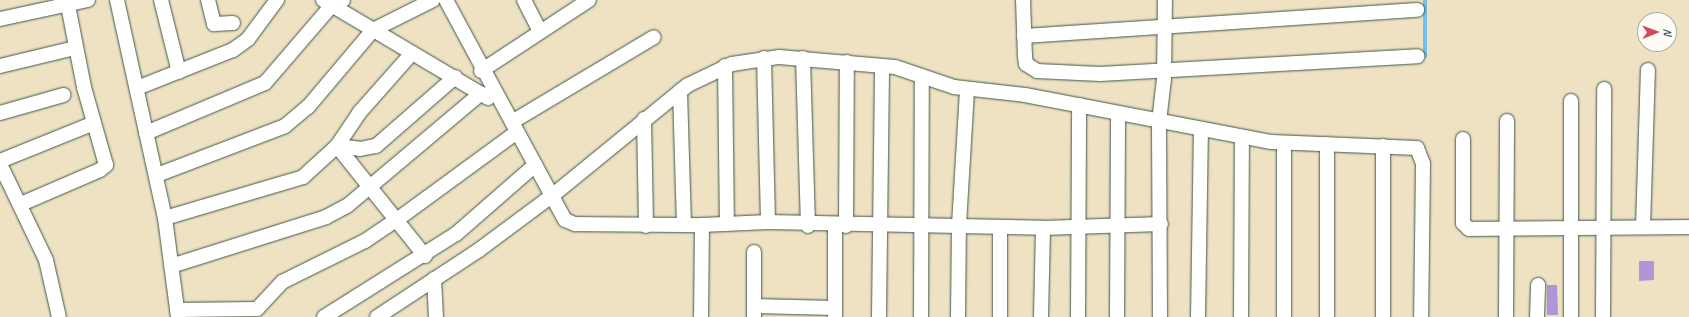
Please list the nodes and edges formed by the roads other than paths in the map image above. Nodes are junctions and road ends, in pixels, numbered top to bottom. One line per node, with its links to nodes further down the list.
1 (88, 0): 12 (street)
2 (117, 0): 37 (street)
3 (161, 0): 34 (street)
4 (208, 0): 16 (street)
5 (277, 0): 34 (street)
6 (433, 0): 18 (street)
7 (446, 0): 33 (street)
8 (524, 0): 19 (street)
9 (589, 0): 19 (street)
10 (1023, 0): 20 (street)
11 (1165, 0): 17 (street)
12 (68, 2): 15 (street); 22 (street)
13 (332, 2): 18 (street); 54 (street)
14 (1417, 10): 17 (street)
15 (0, 19)
16 (233, 23)
17 (1165, 29): 20 (street); 31 (street)
18 (372, 30): 23 (street); 62 (street)
19 (540, 31): 33 (street)
20 (1024, 36): 31 (street)
21 (654, 37): 52 (street)
22 (75, 48): 28 (street); 51 (street)
23 (412, 53): 36 (street); 59 (street)
24 (1417, 56): 31 (street)
25 (764, 58): 26 (street); 29 (street); 68 (street)
26 (804, 58): 27 (street); 76 (street)
27 (847, 62): 30 (street); 77 (street)
28 (0, 66)
29 (725, 66): 40 (street); 69 (street)
30 (882, 66): 35 (street); 78 (street)
31 (1164, 70): 48 (street)
32 (1648, 70): 82 (street)
33 (481, 71): 44 (street)
34 (179, 72): 37 (street)
35 (922, 76): 38 (street); 79 (street)
36 (455, 77): 41 (street); 59 (street)
37 (137, 88): 54 (street)
38 (967, 89): 45 (street); 73 (street)
39 (1604, 89): 81 (street)
40 (680, 91): 49 (street); 71 (street)
41 (481, 93): 44 (street); 64 (street)
42 (63, 95): 46 (street)
43 (1571, 101): 86 (street)
44 (501, 105): 52 (street)
45 (1079, 105): 47 (street); 85 (street)
46 (0, 113)
47 (1118, 113): 48 (street); 74 (street)
48 (1159, 118): 53 (street); 70 (street)
49 (644, 119): 63 (street); 75 (street)
50 (1507, 121): 87 (street)
51 (94, 123): 61 (street); 65 (street)
52 (514, 127): 63 (street); 67 (street)
53 (1200, 130): 55 (street); 109 (street)
54 (146, 133): 62 (street)
55 (1242, 137): 57 (street); 110 (street)
56 (1463, 139): 87 (street)
57 (1284, 143): 58 (street); 111 (street)
58 (1327, 144): 60 (street); 112 (street)
59 (337, 146): 64 (street); 66 (street)
60 (1383, 146): 113 (street); 114 (street)
61 (0, 162): 65 (street)
62 (156, 175): 66 (street)
63 (544, 180): 75 (street); 89 (street); 91 (street)
64 (370, 186): 67 (street); 90 (street)
65 (21, 204): 96 (street)
66 (165, 218): 90 (street)
67 (398, 219): 89 (street); 95 (street)
68 (768, 222): 69 (street); 76 (street)
69 (727, 224): 72 (street)
70 (1161, 224): 74 (street); 108 (street)
71 (684, 225): 72 (street); 75 (street)
72 (702, 225): 100 (street)
73 (959, 225): 79 (street); 80 (street); 103 (street)
74 (1118, 225): 85 (street); 107 (street)
75 (646, 226)
76 (808, 226): 77 (street)
77 (840, 226): 78 (street); 94 (street)
78 (879, 226): 79 (street); 101 (street)
79 (923, 226): 102 (street)
80 (1000, 227): 84 (street); 104 (street)
81 (1604, 227): 82 (street); 86 (street); 118 (street)
82 (1643, 227): 83 (street)
83 (1689, 227)
84 (1043, 228): 85 (street); 105 (street)
85 (1078, 228): 106 (street)
86 (1572, 228): 87 (street); 117 (street)
87 (1506, 230): 115 (street)
88 (754, 252): 93 (street)
89 (425, 256): 97 (street)
90 (172, 266): 95 (street)
91 (434, 278): 98 (street); 99 (street)
92 (1538, 285): 116 (street)
93 (754, 312): 94 (street)
94 (835, 312)
95 (177, 314)
96 (60, 317)
97 (324, 317)
98 (377, 317)
99 (436, 317)
100 (702, 317)
101 (879, 317)
102 (921, 317)
103 (958, 317)
104 (1000, 317)
105 (1042, 317)
106 (1078, 317)
107 (1117, 317)
108 (1160, 317)
109 (1198, 317)
110 (1241, 317)
111 (1284, 317)
112 (1327, 317)
113 (1383, 317)
114 (1421, 317)
115 (1506, 317)
116 (1537, 317)
117 (1571, 317)
118 (1603, 317)

